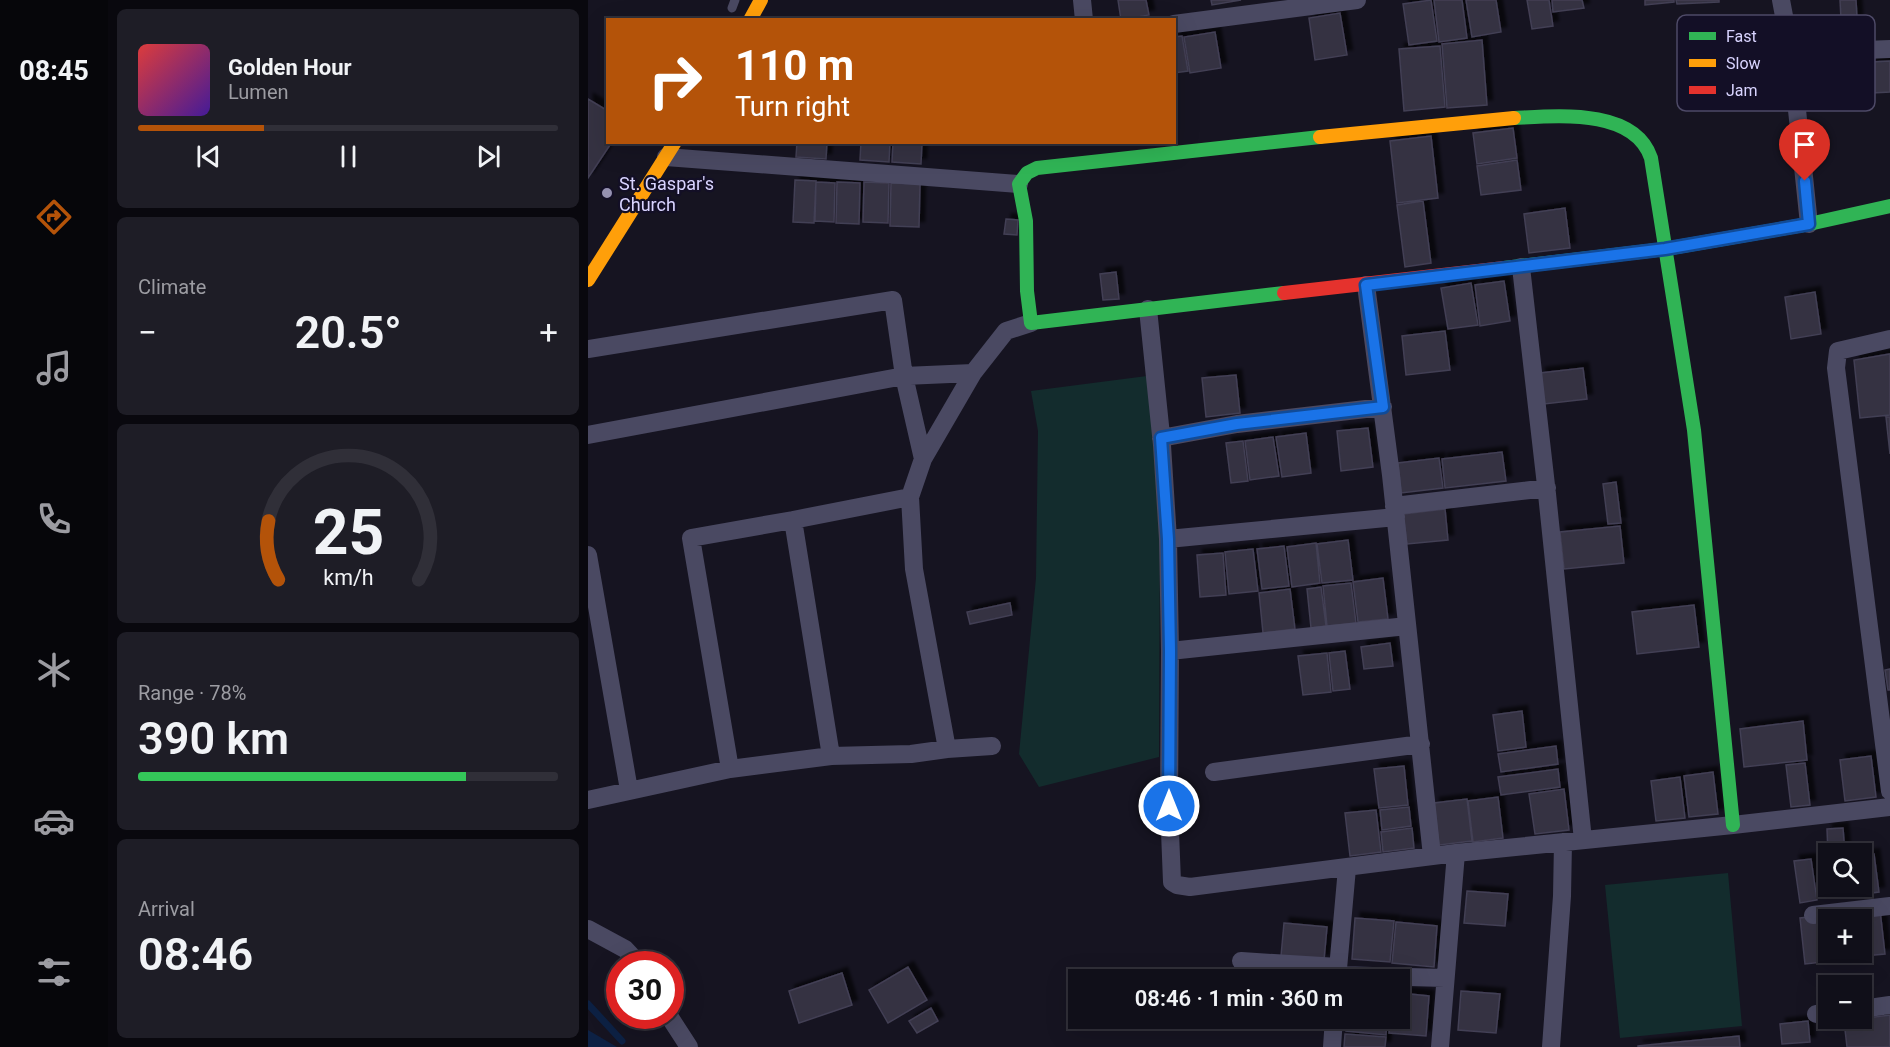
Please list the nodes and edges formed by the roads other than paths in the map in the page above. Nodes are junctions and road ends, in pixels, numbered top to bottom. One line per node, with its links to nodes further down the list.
1 (761, 0): 6 (street)
2 (1082, 0): 7 (street)
3 (1357, 0): 8 (street)
4 (1781, 0): 5 (street)
5 (1784, 15)
6 (751, 18)
7 (1084, 18)
8 (1176, 24)
9 (1890, 49): 10 (street)
10 (1875, 50)
11 (1797, 111): 15 (street)
12 (671, 150): 13 (street); 18 (street)
13 (1019, 184): 16 (street); 21 (street)
14 (1890, 206): 15 (street)
15 (1809, 224): 16 (street)
16 (1665, 249): 17 (street); 48 (street)
17 (1521, 267): 19 (street); 30 (street)
18 (588, 280)
19 (1366, 285): 20 (street); 26 (street)
20 (1148, 309): 21 (street); 28 (street)
21 (1031, 323): 24 (street)
22 (1890, 339): 45 (street)
23 (588, 349): 25 (street)
24 (973, 373): 25 (street); 29 (street)
25 (904, 376): 27 (street); 29 (street)
26 (1383, 407): 28 (street); 32 (street)
27 (588, 435)
28 (1161, 438): 34 (street)
29 (923, 459): 31 (street)
30 (1547, 488): 32 (street); 49 (street)
31 (910, 497): 33 (street); 40 (street)
32 (1395, 512): 34 (street); 36 (street)
33 (793, 520): 41 (street); 42 (street)
34 (1168, 539): 37 (street)
35 (588, 555): 44 (street)
36 (1407, 626): 37 (street); 38 (street)
37 (1170, 651): 53 (street)
38 (1421, 744): 43 (street); 52 (street)
39 (992, 746): 40 (street)
40 (947, 749): 41 (street)
41 (831, 756): 42 (street)
42 (730, 769): 44 (street)
43 (1214, 772)
44 (629, 790): 46 (street)
45 (1890, 791)
46 (588, 800)
47 (1890, 807): 48 (street)
48 (1733, 825): 49 (street)
49 (1583, 840): 50 (street)
50 (1563, 842): 51 (street); 70 (street)
51 (1456, 853): 52 (street); 62 (street)
52 (1432, 856): 53 (street)
53 (1347, 868): 60 (street)
54 (1890, 906): 55 (street)
55 (1813, 915)
56 (588, 929): 57 (street)
57 (627, 951)
58 (1241, 961): 59 (street)
59 (1300, 969)
60 (1337, 969)
61 (1410, 977): 62 (street)
62 (1445, 978): 69 (street)
63 (1890, 1005): 64 (street)
64 (1872, 1008)
65 (677, 1029): 67 (street)
66 (1333, 1029): 68 (street)
67 (688, 1047)
68 (1332, 1047)
69 (1440, 1047)
70 (1551, 1047)

